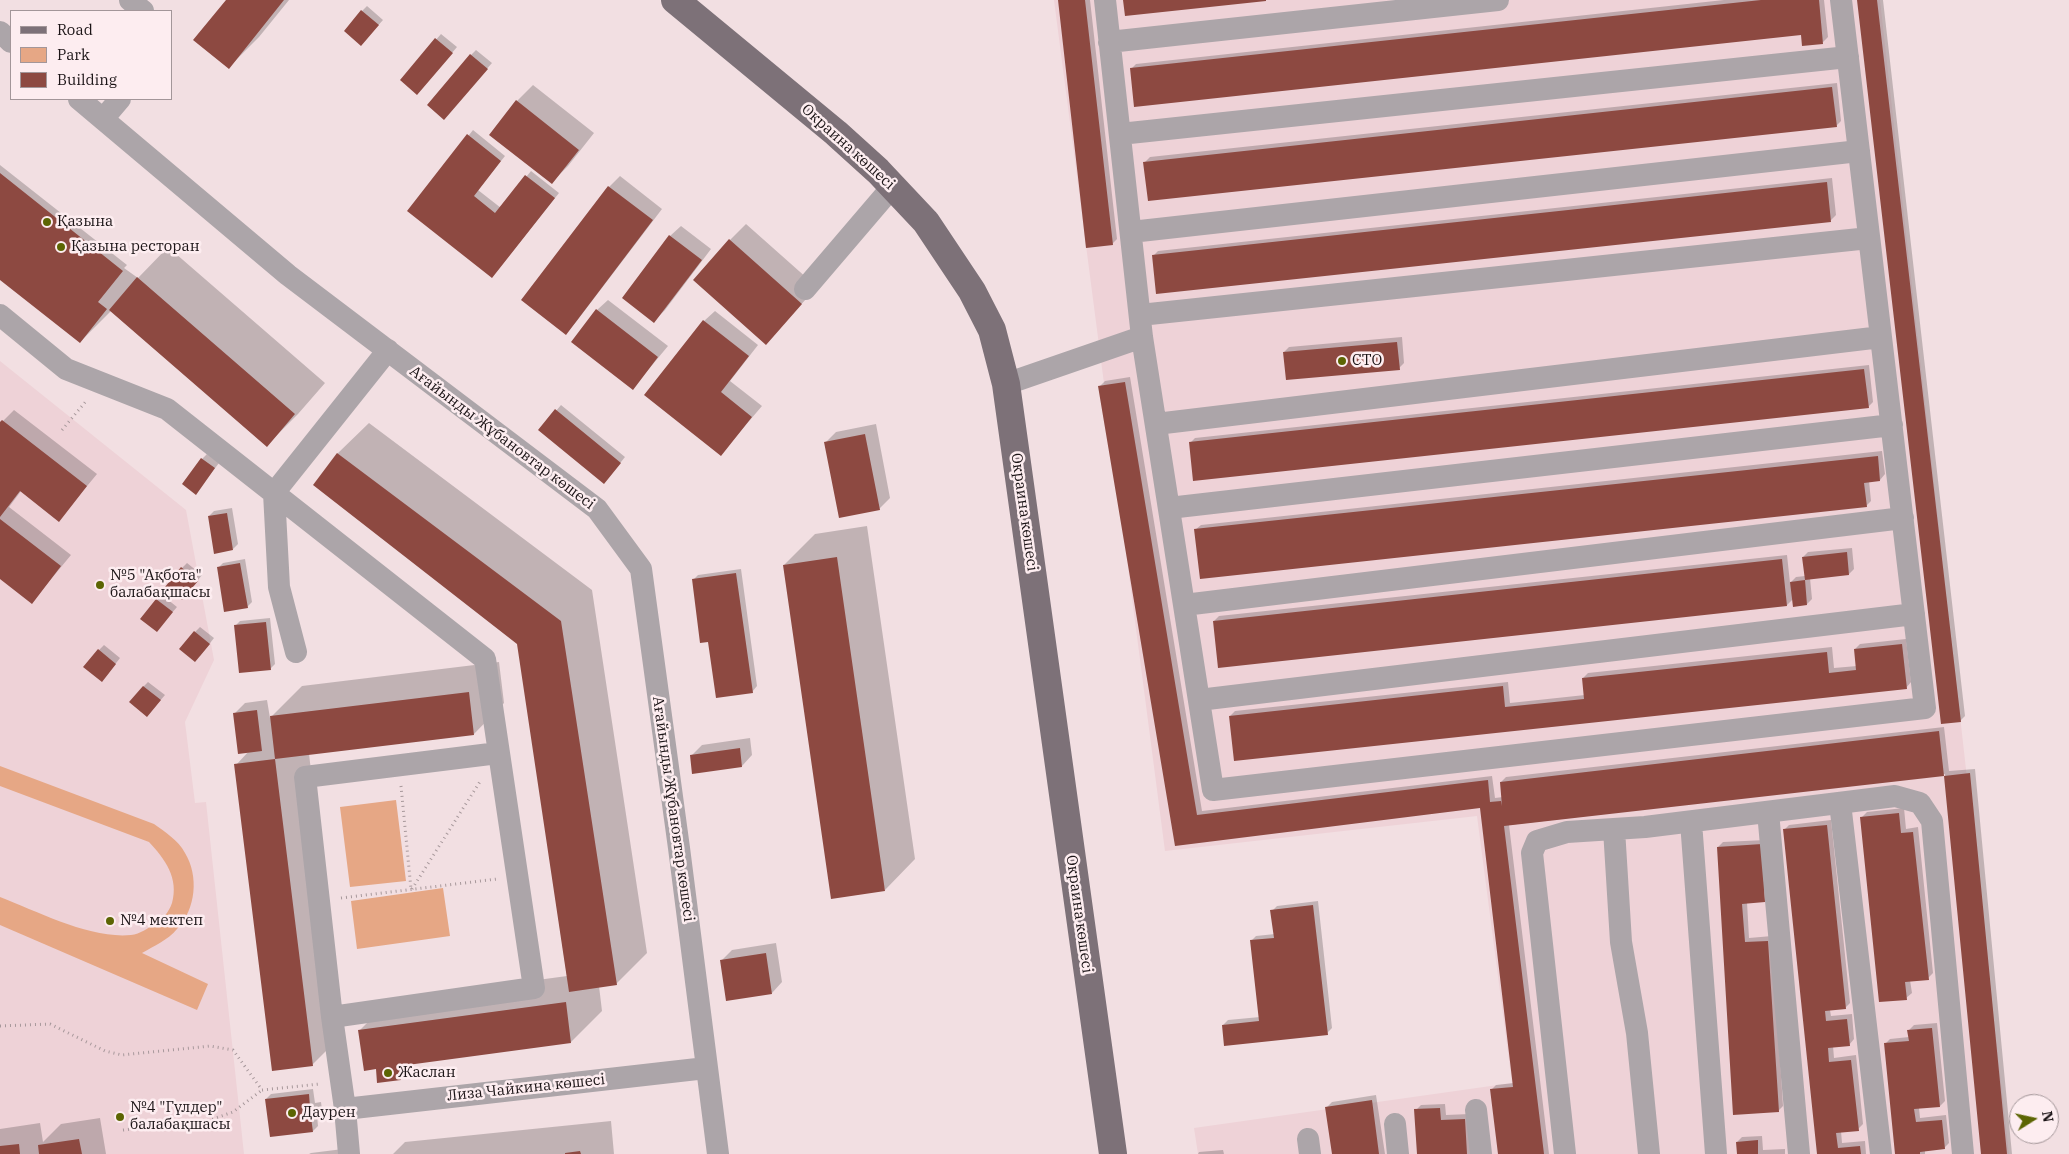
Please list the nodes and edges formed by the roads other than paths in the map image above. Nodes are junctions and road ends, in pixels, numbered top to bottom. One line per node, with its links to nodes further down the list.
1 (130, 0): 6 (street)
2 (675, 0): 16 (main road, Окраина көшесі)
3 (1105, 0): 9 (street)
4 (1498, 0): 9 (street)
5 (1841, 0): 10 (street)
6 (142, 10)
7 (0, 32): 8 (street)
8 (10, 41)
9 (1109, 42): 14 (street)
10 (1848, 58): 14 (street); 15 (street)
11 (80, 100): 13 (street, Ағайынды Жұбановтар көшесі)
12 (119, 100): 13 (street)
13 (103, 119): 24 (street, Ағайынды Жұбановтар көшесі)
14 (1120, 134): 17 (street)
15 (1859, 151): 17 (street); 18 (street)
16 (892, 186): 19 (street); 25 (main road, Окраина көшесі)
17 (1131, 232): 21 (street)
18 (1870, 238): 21 (street); 23 (street)
19 (805, 289)
20 (0, 315): 28 (street)
21 (1140, 315): 22 (street)
22 (1142, 337): 25 (street); 26 (street)
23 (1881, 337): 26 (street); 27 (street)
24 (388, 350): 28 (street); 41 (street, Ағайынды Жұбановтар көшесі)
25 (1006, 384): 47 (main road, Окраина көшесі)
26 (1156, 424): 29 (street)
27 (1892, 425): 29 (street); 30 (street)
28 (274, 493): 33 (street); 35 (street)
29 (1169, 508): 31 (street)
30 (1903, 518): 31 (street); 32 (street)
31 (1184, 604): 34 (street)
32 (1914, 614): 34 (street); 34 (street)
33 (296, 652)
34 (1199, 700)
35 (498, 753): 40 (street); 40 (street)
36 (1840, 803): 37 (street); 54 (street); 55 (street)
37 (1768, 812): 38 (street); 53 (street)
38 (1691, 822): 39 (street); 52 (street)
39 (1614, 829): 50 (street); 51 (street)
40 (332, 1017): 42 (street)
41 (706, 1068): 42 (street, Лиза Чайкина көшесі); 46 (street, Ағайынды Жұбановтар көшесі)
42 (345, 1109): 45 (street)
43 (1476, 1110): 49 (street)
44 (1395, 1124): 48 (street)
45 (349, 1154)
46 (718, 1154)
47 (1113, 1154)
48 (1398, 1154)
49 (1481, 1154)
50 (1565, 1154)
51 (1649, 1154)
52 (1716, 1154)
53 (1799, 1154)
54 (1881, 1154)
55 (1963, 1154)

